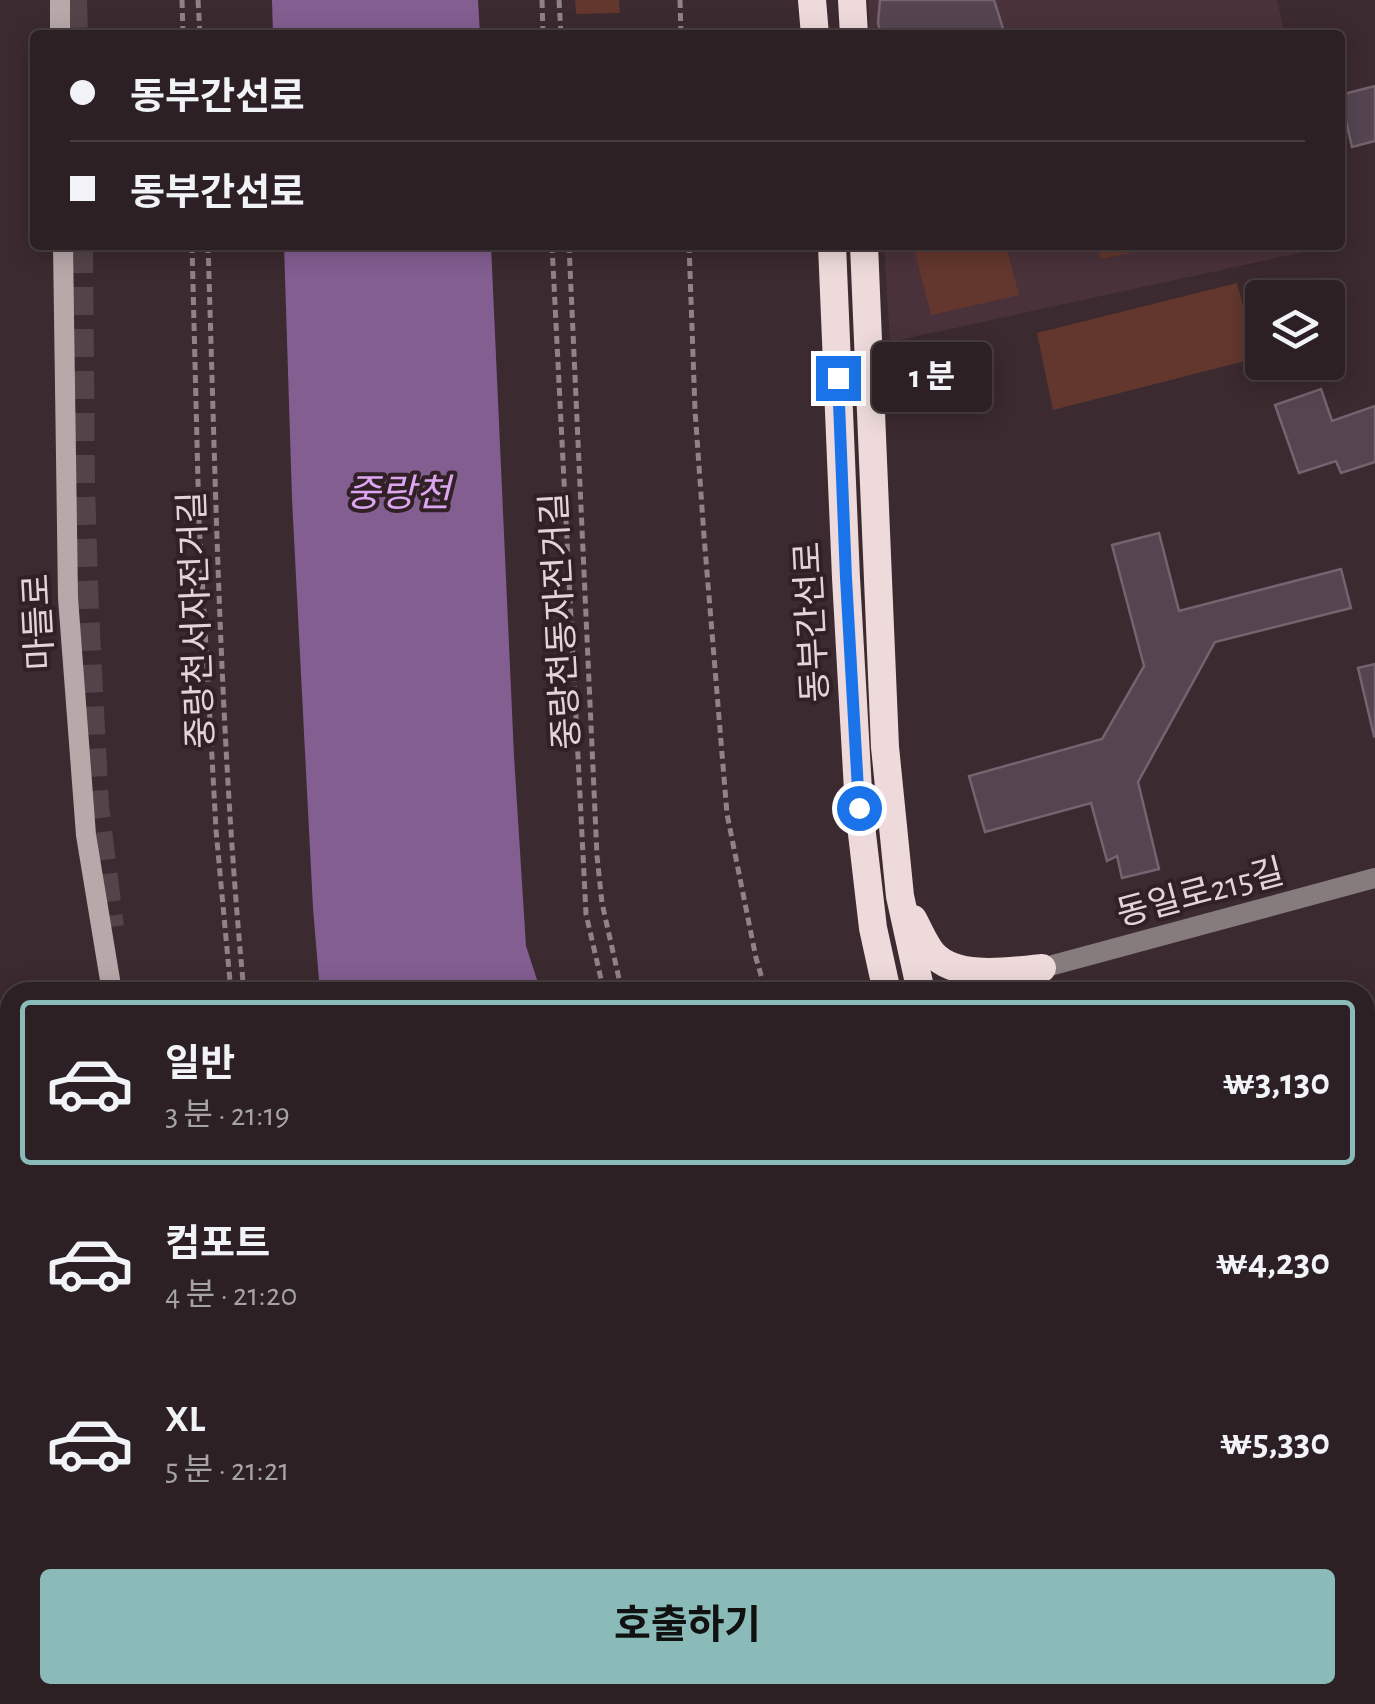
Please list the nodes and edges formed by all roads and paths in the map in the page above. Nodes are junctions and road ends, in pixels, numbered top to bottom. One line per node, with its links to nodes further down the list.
1 (60, 0): 9 (main road)
2 (182, 0): 10 (path)
3 (198, 0): 11 (path)
4 (542, 0): 12 (path)
5 (559, 0): 13 (path)
6 (680, 0): 14 (path)
7 (812, 0): 15 (highway)
8 (852, 0): 16 (highway)
9 (60, 30)
10 (183, 30)
11 (200, 30)
12 (543, 30)
13 (560, 30)
14 (682, 30)
15 (815, 30)
16 (854, 30)
17 (63, 250): 28 (main road, 마들로)
18 (192, 250): 29 (path)
19 (208, 250): 30 (path, 중랑천서자전거길)
20 (552, 250): 31 (path)
21 (569, 250): 32 (path, 중랑천동자전거길)
22 (689, 250): 33 (path)
23 (832, 250): 34 (highway, 동부간선로)
24 (864, 250): 26 (highway)
25 (1375, 878): 27 (street, 동일로215길)
26 (900, 896): 27 (highway); 35 (highway)
27 (1042, 968): 36 (highway)
28 (110, 982)
29 (230, 982)
30 (243, 982)
31 (602, 982)
32 (620, 982)
33 (763, 982)
34 (886, 982)
35 (918, 982)
36 (1018, 982)

